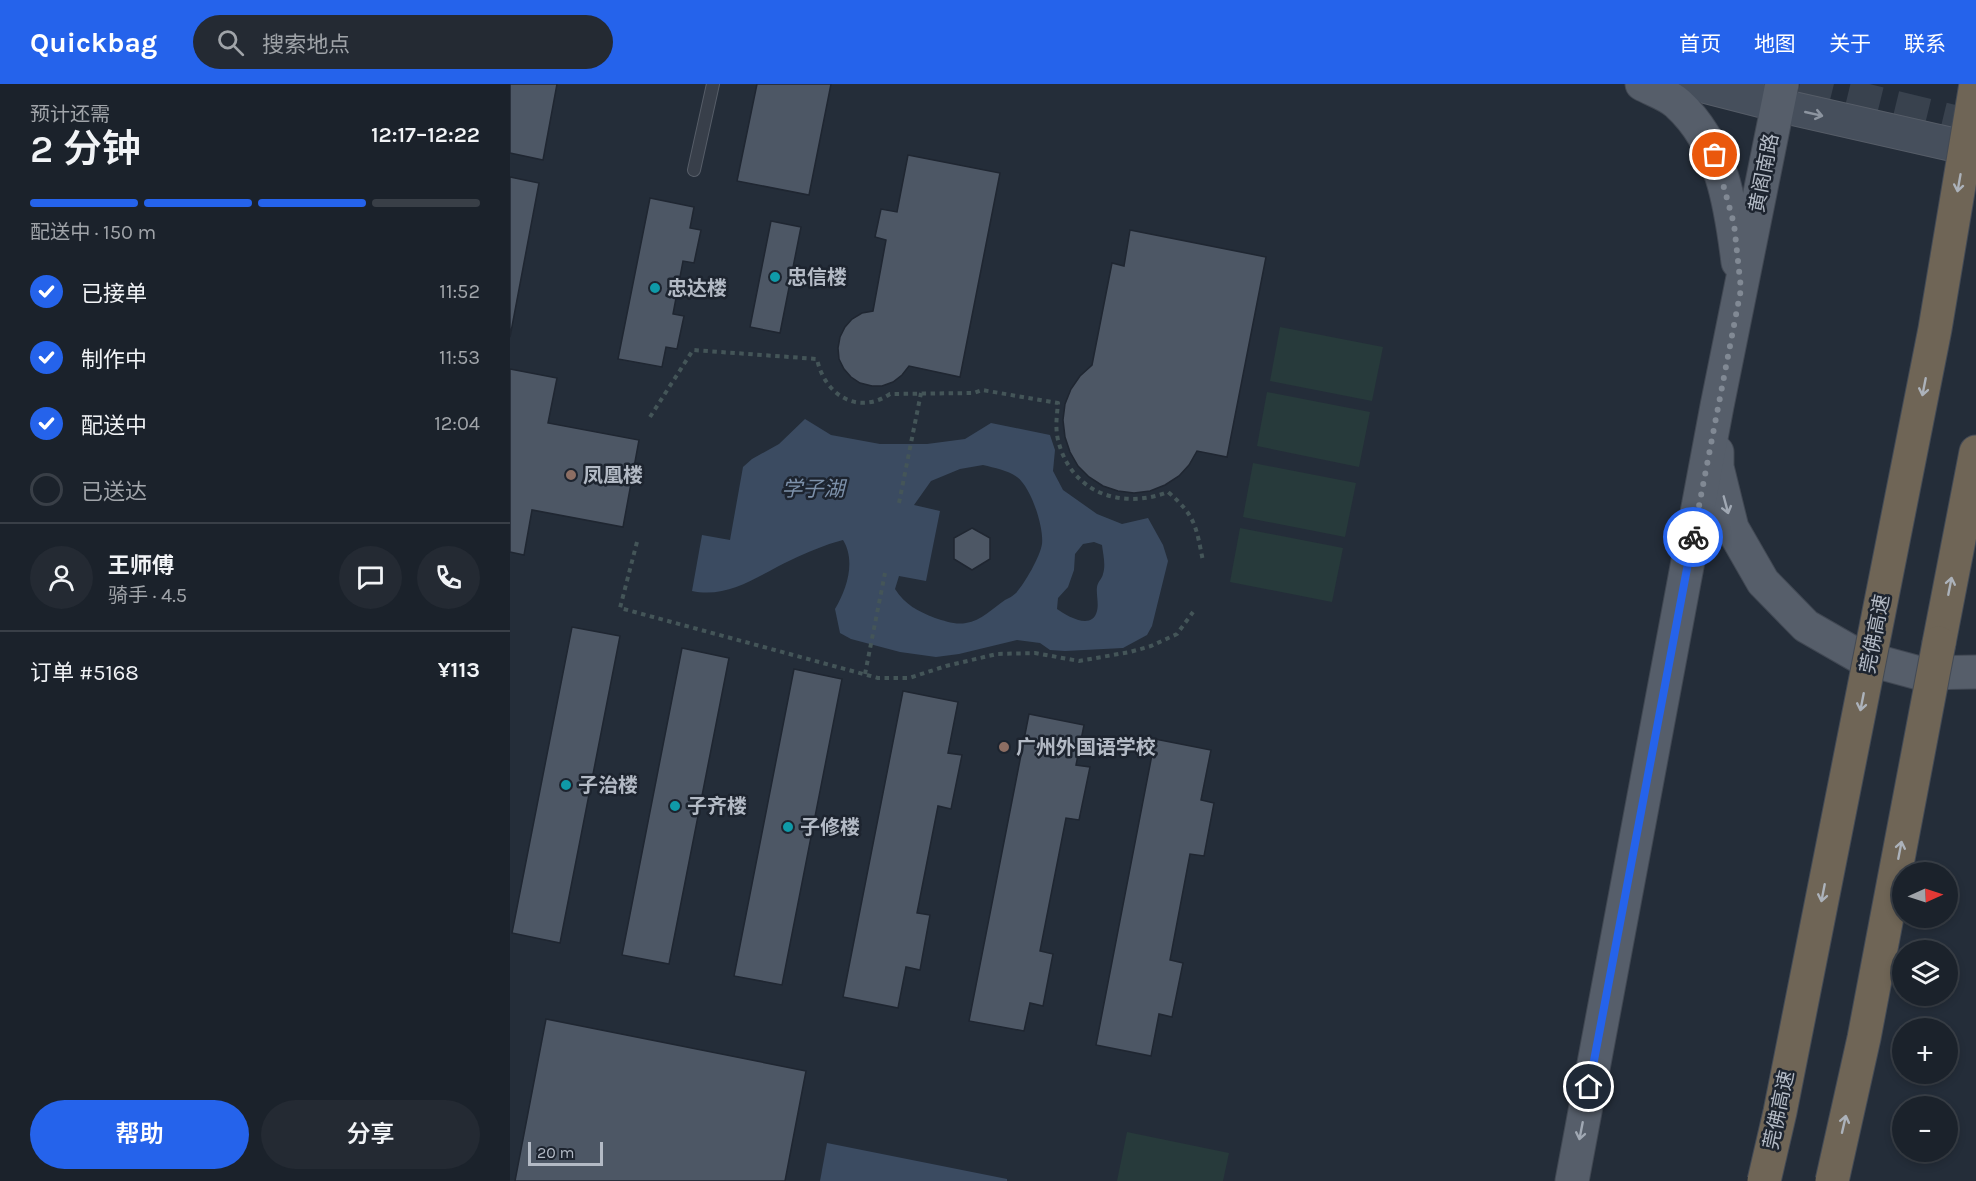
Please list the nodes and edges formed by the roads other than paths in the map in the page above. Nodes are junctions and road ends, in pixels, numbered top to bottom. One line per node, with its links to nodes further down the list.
1 (713, 84): 7 (lane)
2 (1642, 84): 8 (main road)
3 (1696, 84): 5 (main road)
4 (1976, 84): 13 (highway, 莞佛高速, one-way to 13, bridge)
5 (1780, 95): 6 (main road, one-way to 6); 8 (main road, 黄阁南路)
6 (1976, 150)
7 (694, 170)
8 (1741, 289): 9 (main road, 黄阁南路)
9 (1718, 406): 11 (main road, one-way to 11); 12 (main road, 黄阁南路, one-way to 12)
10 (1976, 452): 14 (highway, one-way to 10, bridge)
11 (1976, 672)
12 (1572, 1181)
13 (1764, 1181)
14 (1832, 1181)

